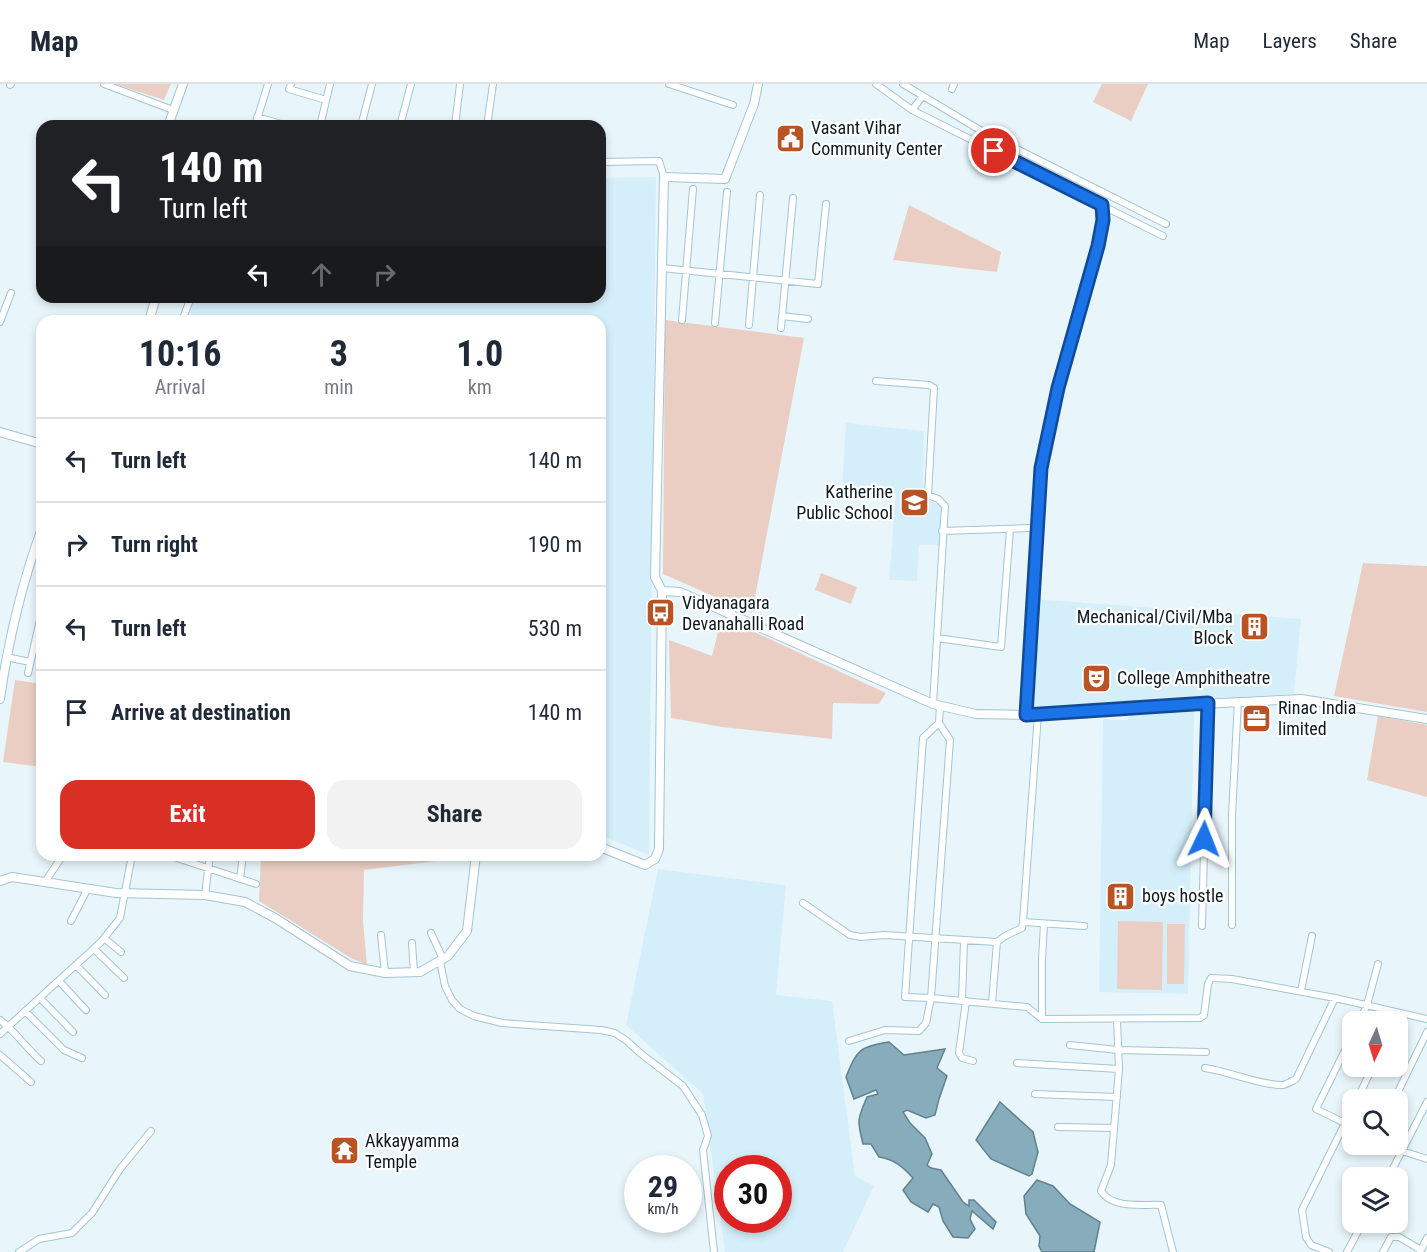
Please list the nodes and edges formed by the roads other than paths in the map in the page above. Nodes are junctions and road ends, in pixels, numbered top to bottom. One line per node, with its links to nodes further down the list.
1 (104, 84): 17 (street)
2 (183, 84): 17 (street)
3 (268, 84): 19 (street)
4 (291, 84): 15 (street)
5 (330, 84): 15 (street)
6 (372, 84): 24 (street)
7 (411, 84): 25 (street)
8 (460, 84): 26 (street)
9 (493, 84): 27 (street)
10 (669, 84): 16 (street)
11 (758, 84): 29 (street)
12 (876, 84): 18 (street)
13 (903, 84): 14 (street)
14 (922, 97): 18 (street); 36 (street)
15 (326, 100): 23 (street)
16 (733, 105)
17 (173, 110): 20 (street)
18 (912, 110): 35 (street)
19 (257, 117): 21 (street); 22 (street)
20 (170, 120)
21 (256, 120)
22 (267, 120)
23 (321, 120)
24 (363, 120)
25 (402, 120)
26 (456, 120)
27 (488, 120)
28 (606, 162): 29 (street)
29 (664, 177): 38 (street)
30 (693, 189): 39 (street)
31 (727, 192): 40 (street)
32 (760, 195): 41 (street)
33 (793, 198): 42 (street)
34 (826, 204): 42 (street)
35 (1102, 205): 37 (street); 69 (street)
36 (1166, 224)
37 (1163, 236)
38 (662, 268): 39 (street); 58 (street)
39 (686, 271): 40 (street); 46 (street)
40 (720, 274): 41 (street); 48 (street)
41 (753, 277): 42 (street); 49 (street)
42 (786, 281): 44 (street)
43 (10, 293): 47 (street)
44 (783, 316): 45 (street); 50 (street)
45 (808, 319)
46 (682, 320)
47 (0, 322)
48 (715, 322)
49 (749, 325)
50 (782, 328)
51 (876, 381): 56 (street)
52 (0, 432): 53 (street)
53 (36, 442)
54 (1030, 528): 55 (street)
55 (1010, 529): 56 (street); 60 (street)
56 (942, 531): 60 (street)
57 (36, 545): 61 (street)
58 (662, 591): 67 (street); 72 (street)
59 (36, 636): 62 (street)
60 (937, 638): 67 (street)
61 (6, 657): 62 (street); 64 (street)
62 (30, 662): 63 (street)
63 (28, 673)
64 (0, 699)
65 (1238, 701): 66 (street); 70 (street); 91 (street)
66 (1208, 703): 68 (street); 93 (street)
67 (937, 705): 69 (street); 71 (street)
68 (1038, 714): 69 (street); 89 (street)
69 (1026, 715)
70 (1427, 719)
71 (939, 723): 97 (street); 99 (street)
72 (606, 849)
73 (59, 861): 82 (street)
74 (131, 861): 85 (street)
75 (185, 861): 79 (street)
76 (209, 861): 79 (street)
77 (242, 861): 80 (street)
78 (475, 861): 105 (street)
79 (208, 869): 80 (street); 86 (street)
80 (240, 879): 83 (street)
81 (0, 880): 82 (street)
82 (45, 882): 84 (street)
83 (256, 884)
84 (88, 888): 85 (street); 88 (street)
85 (126, 893): 86 (street); 98 (street)
86 (205, 895): 109 (street)
87 (803, 903): 97 (street)
88 (70, 921)
89 (1023, 922): 90 (street); 101 (street)
90 (1044, 924): 92 (street); 125 (street)
91 (1232, 925)
92 (1084, 926)
93 (1202, 927)
94 (431, 933): 105 (street)
95 (381, 935): 109 (street)
96 (1312, 936): 112 (street)
97 (909, 937): 99 (street); 115 (street)
98 (104, 938): 103 (street); 104 (street)
99 (936, 939): 100 (street); 115 (street)
100 (964, 941): 101 (street); 117 (street)
101 (997, 942): 118 (street)
102 (412, 943): 108 (street)
103 (94, 949): 107 (street); 110 (street)
104 (121, 952)
105 (442, 960): 108 (street); 162 (street)
106 (1378, 964): 119 (street)
107 (76, 965): 111 (street); 113 (street)
108 (414, 972): 109 (street)
109 (385, 973)
110 (124, 978)
111 (59, 981): 114 (street); 120 (street)
112 (1301, 991): 116 (street); 126 (street)
113 (105, 995)
114 (40, 998): 121 (street); 130 (street)
115 (931, 998): 117 (street); 133 (street)
116 (1335, 998): 119 (street); 143 (street)
117 (964, 1001): 118 (street); 141 (street)
118 (992, 1003): 125 (street)
119 (1367, 1005): 122 (street); 123 (street)
120 (86, 1010)
121 (25, 1011): 129 (street); 139 (street)
122 (1364, 1011)
123 (1392, 1011)
124 (1408, 1015): 127 (street)
125 (1042, 1019): 126 (street)
126 (1117, 1019): 135 (street)
127 (1427, 1019)
128 (0, 1020): 129 (street)
129 (9, 1027): 132 (street); 140 (street)
130 (73, 1032)
131 (1427, 1032): 146 (street)
132 (0, 1034)
133 (849, 1041)
134 (1070, 1046): 135 (street)
135 (1119, 1050): 136 (street); 144 (street)
136 (1206, 1052)
137 (0, 1055): 145 (street)
138 (1342, 1056): 150 (street)
139 (82, 1058)
140 (41, 1061)
141 (973, 1061)
142 (1017, 1063): 144 (street)
143 (1205, 1068)
144 (1119, 1069): 148 (street)
145 (31, 1082)
146 (1399, 1089)
147 (1035, 1094): 148 (street)
148 (1117, 1097): 152 (street)
149 (1427, 1102): 155 (street)
150 (1342, 1122)
151 (1058, 1127): 152 (street)
152 (1114, 1128): 163 (street)
153 (1342, 1129): 164 (street)
154 (151, 1131): 161 (street)
155 (1408, 1139)
156 (1408, 1153): 157 (street)
157 (1427, 1159)
158 (1357, 1233): 165 (street)
159 (1427, 1238): 160 (street)
160 (1420, 1251): 166 (street)
161 (19, 1252)
162 (714, 1252)
163 (1173, 1252)
164 (1329, 1252)
165 (1347, 1252)
166 (1383, 1252)

